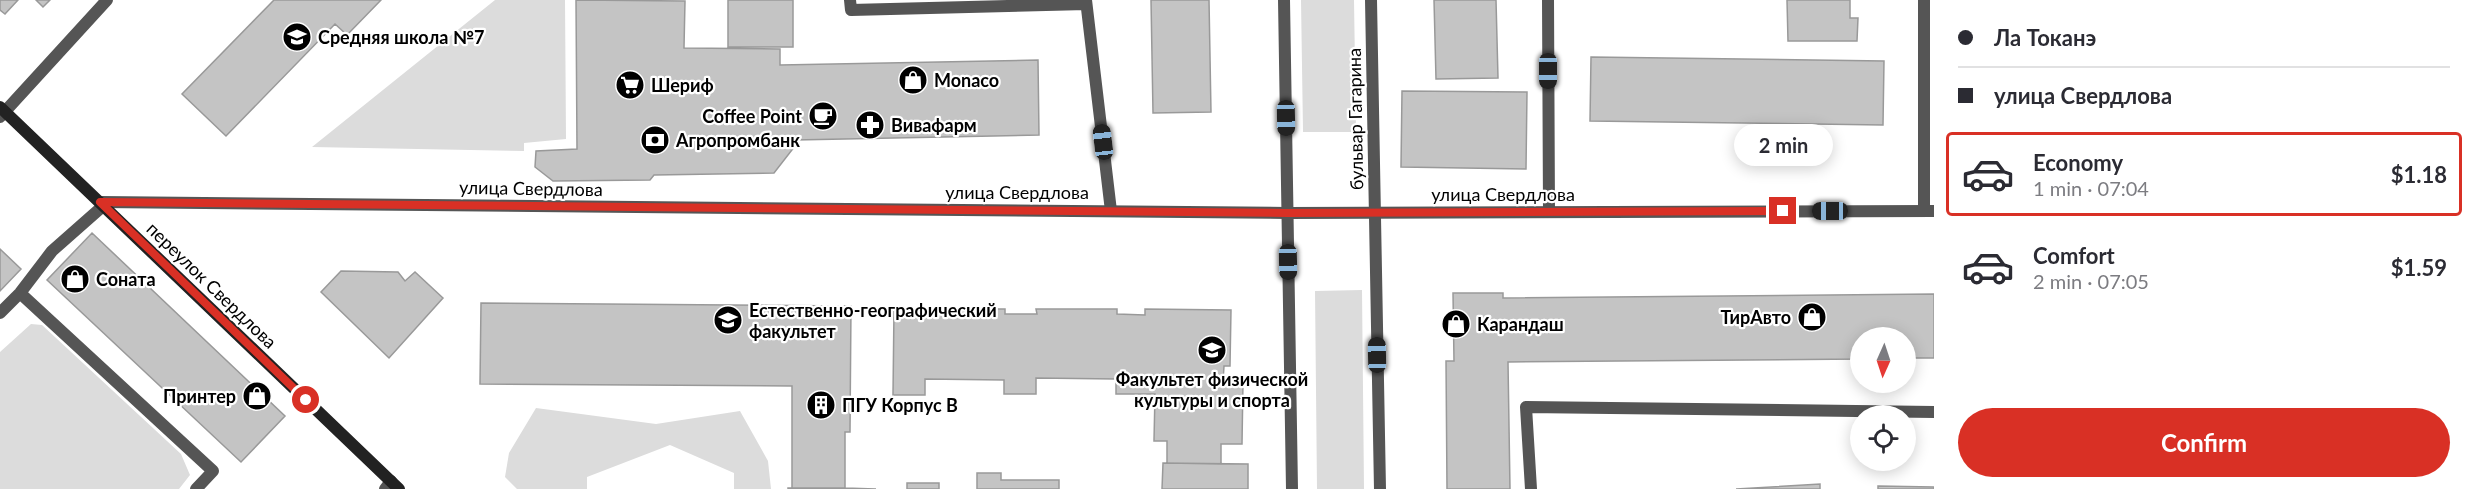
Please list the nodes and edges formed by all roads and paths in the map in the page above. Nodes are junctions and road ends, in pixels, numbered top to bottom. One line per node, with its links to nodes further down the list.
1 (107, 0): 8 (street)
2 (850, 0): 7 (street)
3 (1284, 0): 14 (street)
4 (1371, 0): 12 (street, бульвар Гагарина)
5 (1548, 0): 13 (street)
6 (1924, 0): 11 (street)
7 (1086, 2): 10 (street)
8 (2, 112): 9 (main road, переулок Свердлова)
9 (101, 204): 10 (street, улица Свердлова); 15 (street); 18 (main road, переулок Свердлова)
10 (1111, 211): 14 (street, улица Свердлова)
11 (1929, 211): 13 (street, улица Свердлова)
12 (1375, 212): 13 (street, улица Свердлова); 14 (street, улица Свердлова); 21 (street, бульвар Гагарина)
13 (1549, 212)
14 (1287, 213): 20 (street)
15 (20, 292): 16 (street); 19 (street)
16 (0, 313)
17 (1934, 412): 22 (street)
18 (392, 486)
19 (196, 489)
20 (1292, 489)
21 (1380, 489)
22 (1531, 489)

